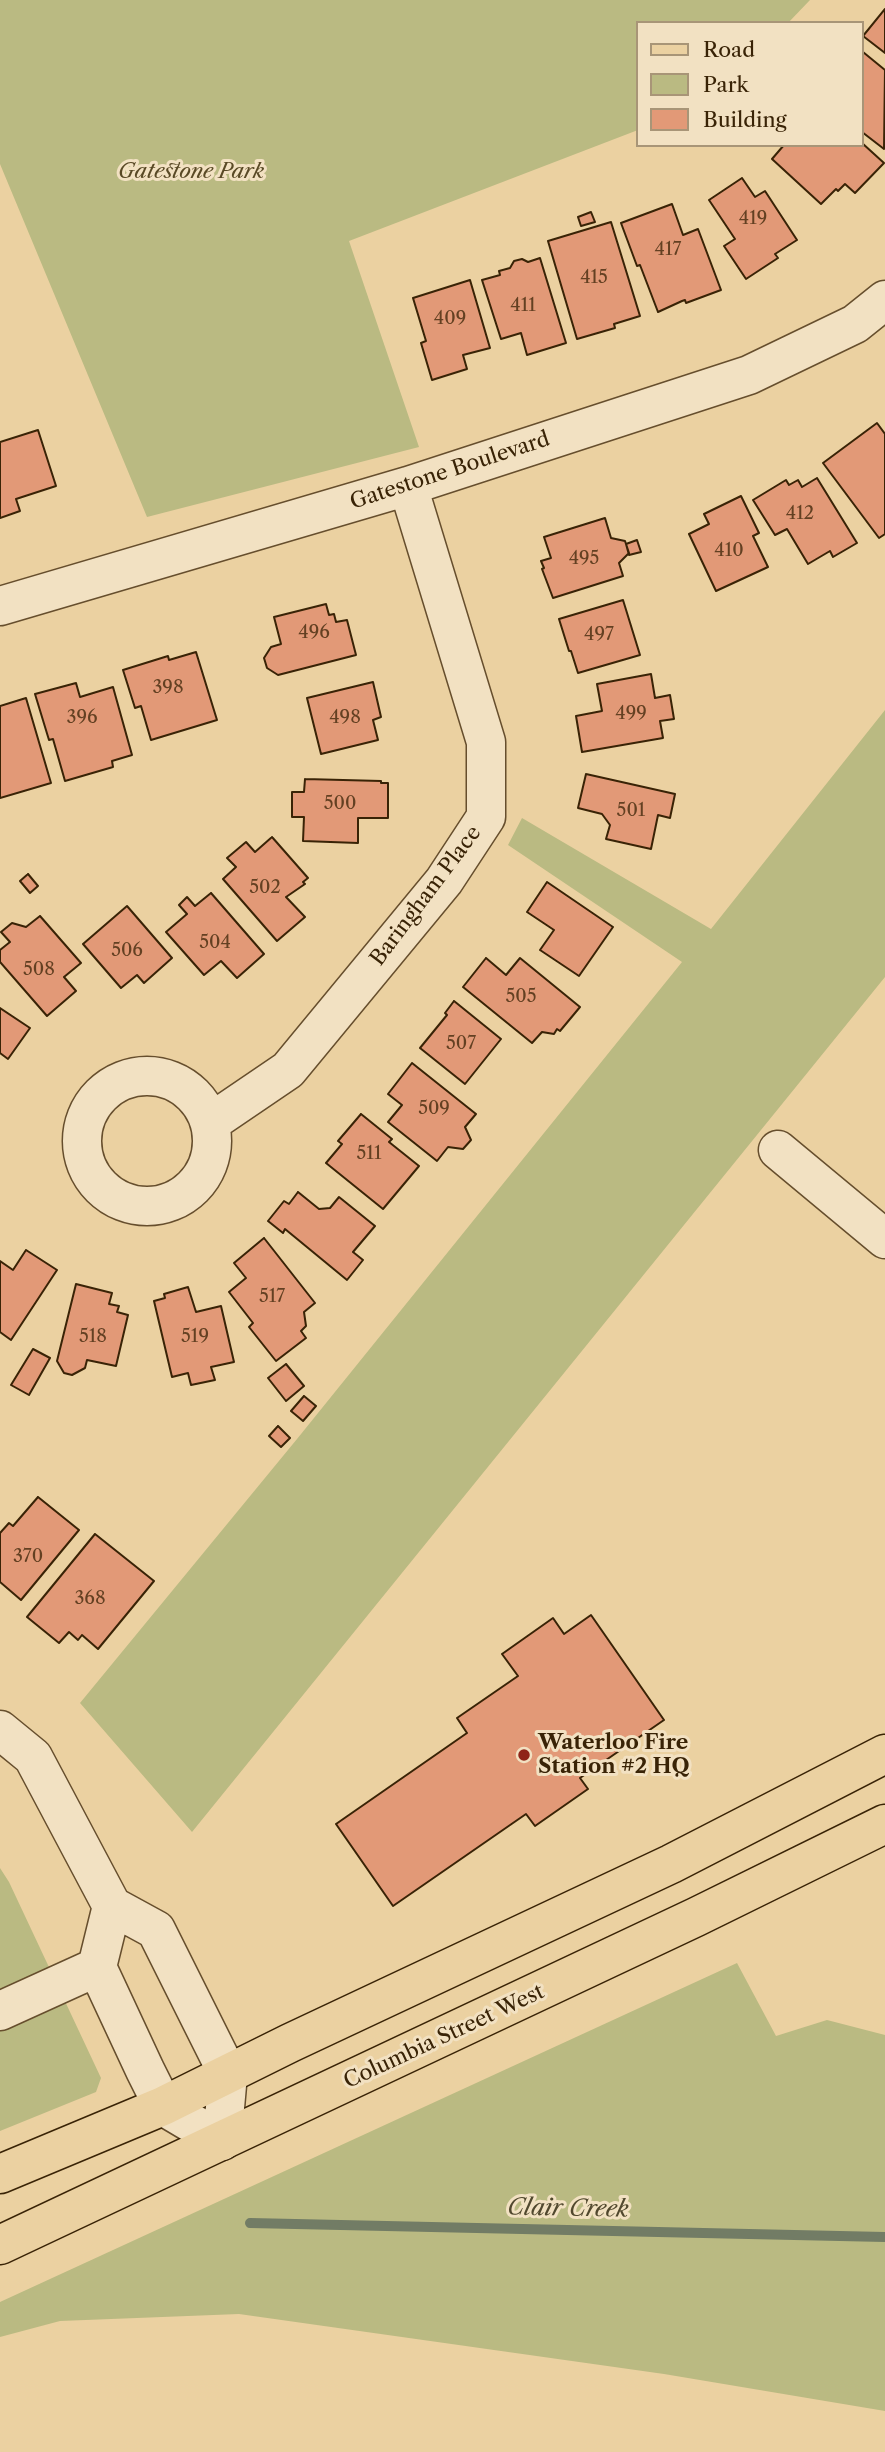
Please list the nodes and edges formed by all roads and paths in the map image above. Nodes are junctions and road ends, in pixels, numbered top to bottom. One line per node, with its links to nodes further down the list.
1 (885, 300): 2 (street, Gatestone Boulevard)
2 (408, 486): 3 (street, Gatestone Boulevard); 4 (street, Baringham Place)
3 (0, 606)
4 (210, 1123)
5 (778, 1150): 6 (street)
6 (885, 1239)
7 (0, 1730): 11 (street)
8 (885, 1754): 10 (main road)
9 (885, 1824): 12 (main road, Columbia Street West)
10 (671, 1864): 12 (main road); 15 (main road)
11 (112, 1906): 13 (street); 15 (street)
12 (696, 1917): 17 (main road, Columbia Street West)
13 (97, 1967): 14 (street); 16 (street)
14 (0, 2011)
15 (228, 2074): 16 (main road); 17 (street)
16 (163, 2106): 17 (street); 18 (main road)
17 (222, 2141): 19 (main road, Columbia Street West)
18 (0, 2174)
19 (0, 2245)

